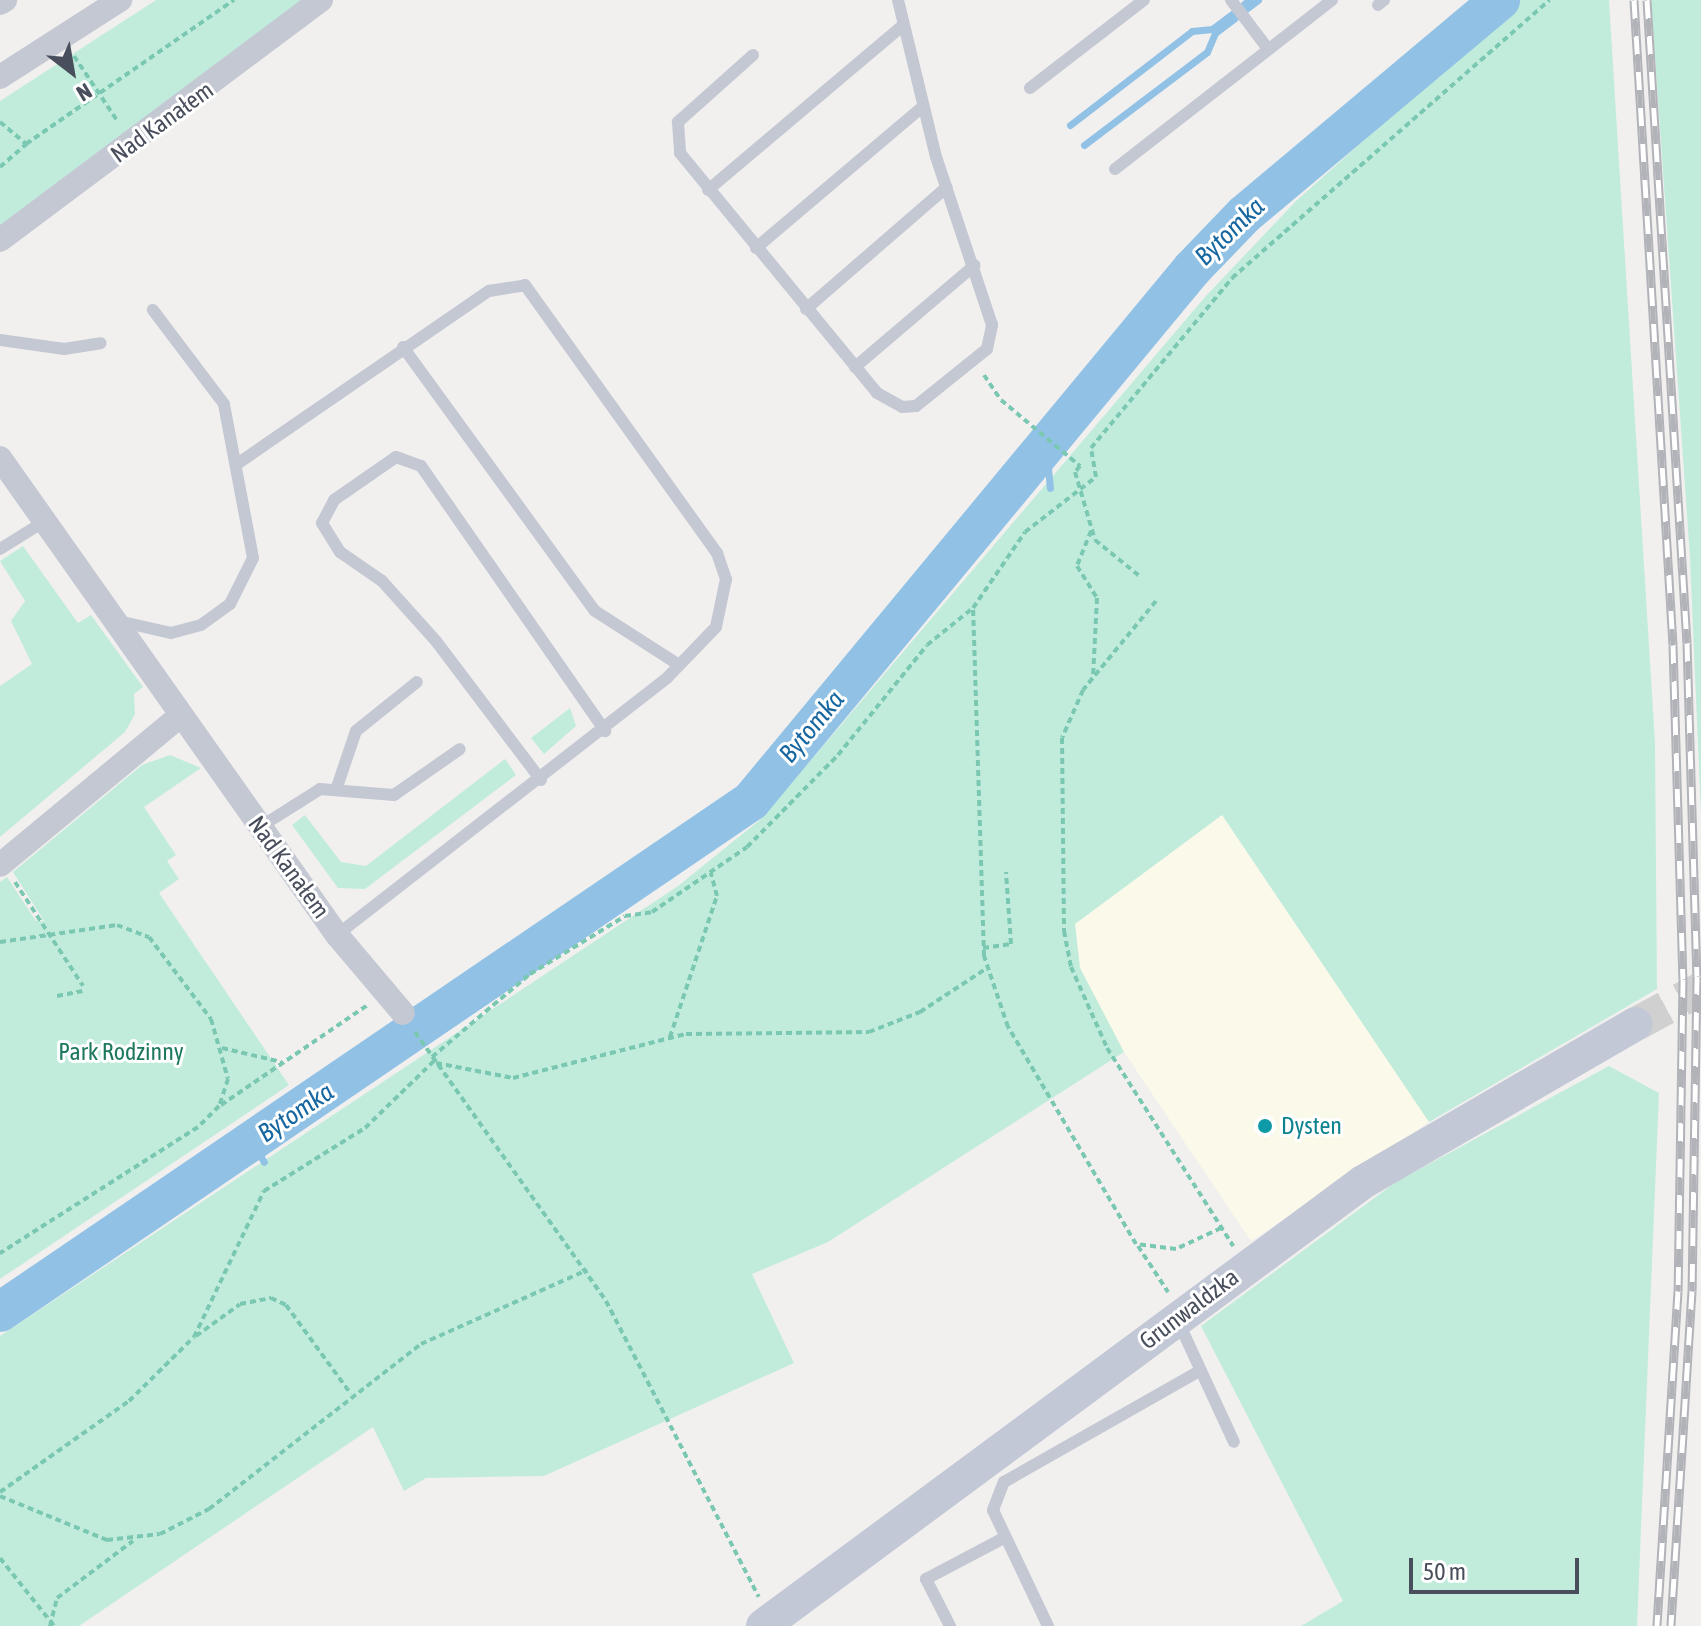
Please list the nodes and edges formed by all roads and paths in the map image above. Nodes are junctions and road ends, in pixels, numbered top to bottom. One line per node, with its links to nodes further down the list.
1 (120, 0): 10 (street)
2 (234, 0): 15 (path)
3 (321, 0): 19 (street, Nad Kanałem)
4 (898, 0): 9 (lane)
5 (1144, 0): 14 (lane)
6 (1231, 0): 11 (lane)
7 (1332, 0): 11 (lane)
8 (1550, 0): 36 (path)
9 (902, 26): 16 (lane); 23 (lane)
10 (62, 38): 13 (street); 15 (path)
11 (1268, 49): 21 (lane)
12 (753, 55): 23 (lane)
13 (0, 77)
14 (1030, 88)
15 (99, 93): 18 (path); 19 (path)
16 (922, 107): 22 (lane); 25 (lane)
17 (0, 122): 18 (path)
18 (26, 144): 20 (path)
19 (133, 144): 24 (street, Nad Kanałem)
20 (0, 167)
21 (1115, 169)
22 (947, 187): 26 (lane); 27 (lane)
23 (708, 190): 25 (lane)
24 (0, 240)
25 (756, 248): 27 (lane)
26 (975, 265): 32 (lane); 33 (lane)
27 (806, 309): 33 (lane)
28 (153, 310): 35 (lane)
29 (0, 340): 30 (lane)
30 (101, 343)
31 (403, 347): 35 (lane); 44 (lane); 44 (lane)
32 (974, 360): 33 (lane); 36 (path)
33 (855, 367)
34 (0, 458): 37 (street, Nad Kanałem)
35 (237, 464): 43 (lane)
36 (1078, 488): 38 (path); 42 (path)
37 (45, 521): 39 (lane); 43 (street, Nad Kanałem)
38 (1091, 528): 40 (path); 45 (path)
39 (0, 549)
40 (1142, 578)
41 (1156, 601): 45 (path)
42 (973, 608): 54 (path); 59 (path)
43 (114, 620): 47 (street, Nad Kanałem)
44 (679, 665): 48 (lane)
45 (1093, 676): 70 (path)
46 (417, 682): 51 (lane)
47 (180, 716): 52 (street, Nad Kanałem); 53 (street)
48 (605, 731): 50 (lane); 50 (lane)
49 (460, 749): 51 (lane)
50 (541, 780): 57 (lane)
51 (337, 787): 52 (lane)
52 (260, 827): 57 (street, Nad Kanałem)
53 (1, 864): 56 (path)
54 (710, 872): 65 (path); 67 (path)
55 (1006, 872): 59 (path)
56 (48, 933): 58 (path); 62 (path); 66 (path)
57 (337, 935): 61 (street, Nad Kanałem)
58 (0, 942)
59 (983, 948): 60 (path)
60 (987, 968): 65 (path); 71 (path)
61 (385, 992): 63 (street, Nad Kanałem); 68 (path)
62 (57, 996)
63 (403, 1013)
64 (1636, 1024): 73 (street, Grunwaldzka)
65 (669, 1038): 67 (path)
66 (222, 1048): 68 (path); 69 (path)
67 (433, 1059): 74 (path); 76 (path)
68 (283, 1062): 69 (path)
69 (219, 1106): 72 (path)
70 (1221, 1228): 71 (path); 73 (path)
71 (1136, 1244): 75 (path)
72 (0, 1253)
73 (1247, 1265): 75 (street, Grunwaldzka)
74 (587, 1270): 78 (path); 84 (path)
75 (1176, 1318): 77 (lane); 84 (street, Grunwaldzka)
76 (194, 1337): 78 (path); 80 (path)
77 (1199, 1371): 79 (lane); 81 (lane)
78 (351, 1394): 82 (path)
79 (1234, 1442)
80 (0, 1494): 82 (path)
81 (1002, 1539): 86 (lane); 87 (lane)
82 (133, 1541): 85 (path)
83 (0, 1558): 85 (path)
84 (768, 1622)
85 (52, 1625)
86 (950, 1626)
87 (1048, 1626)

